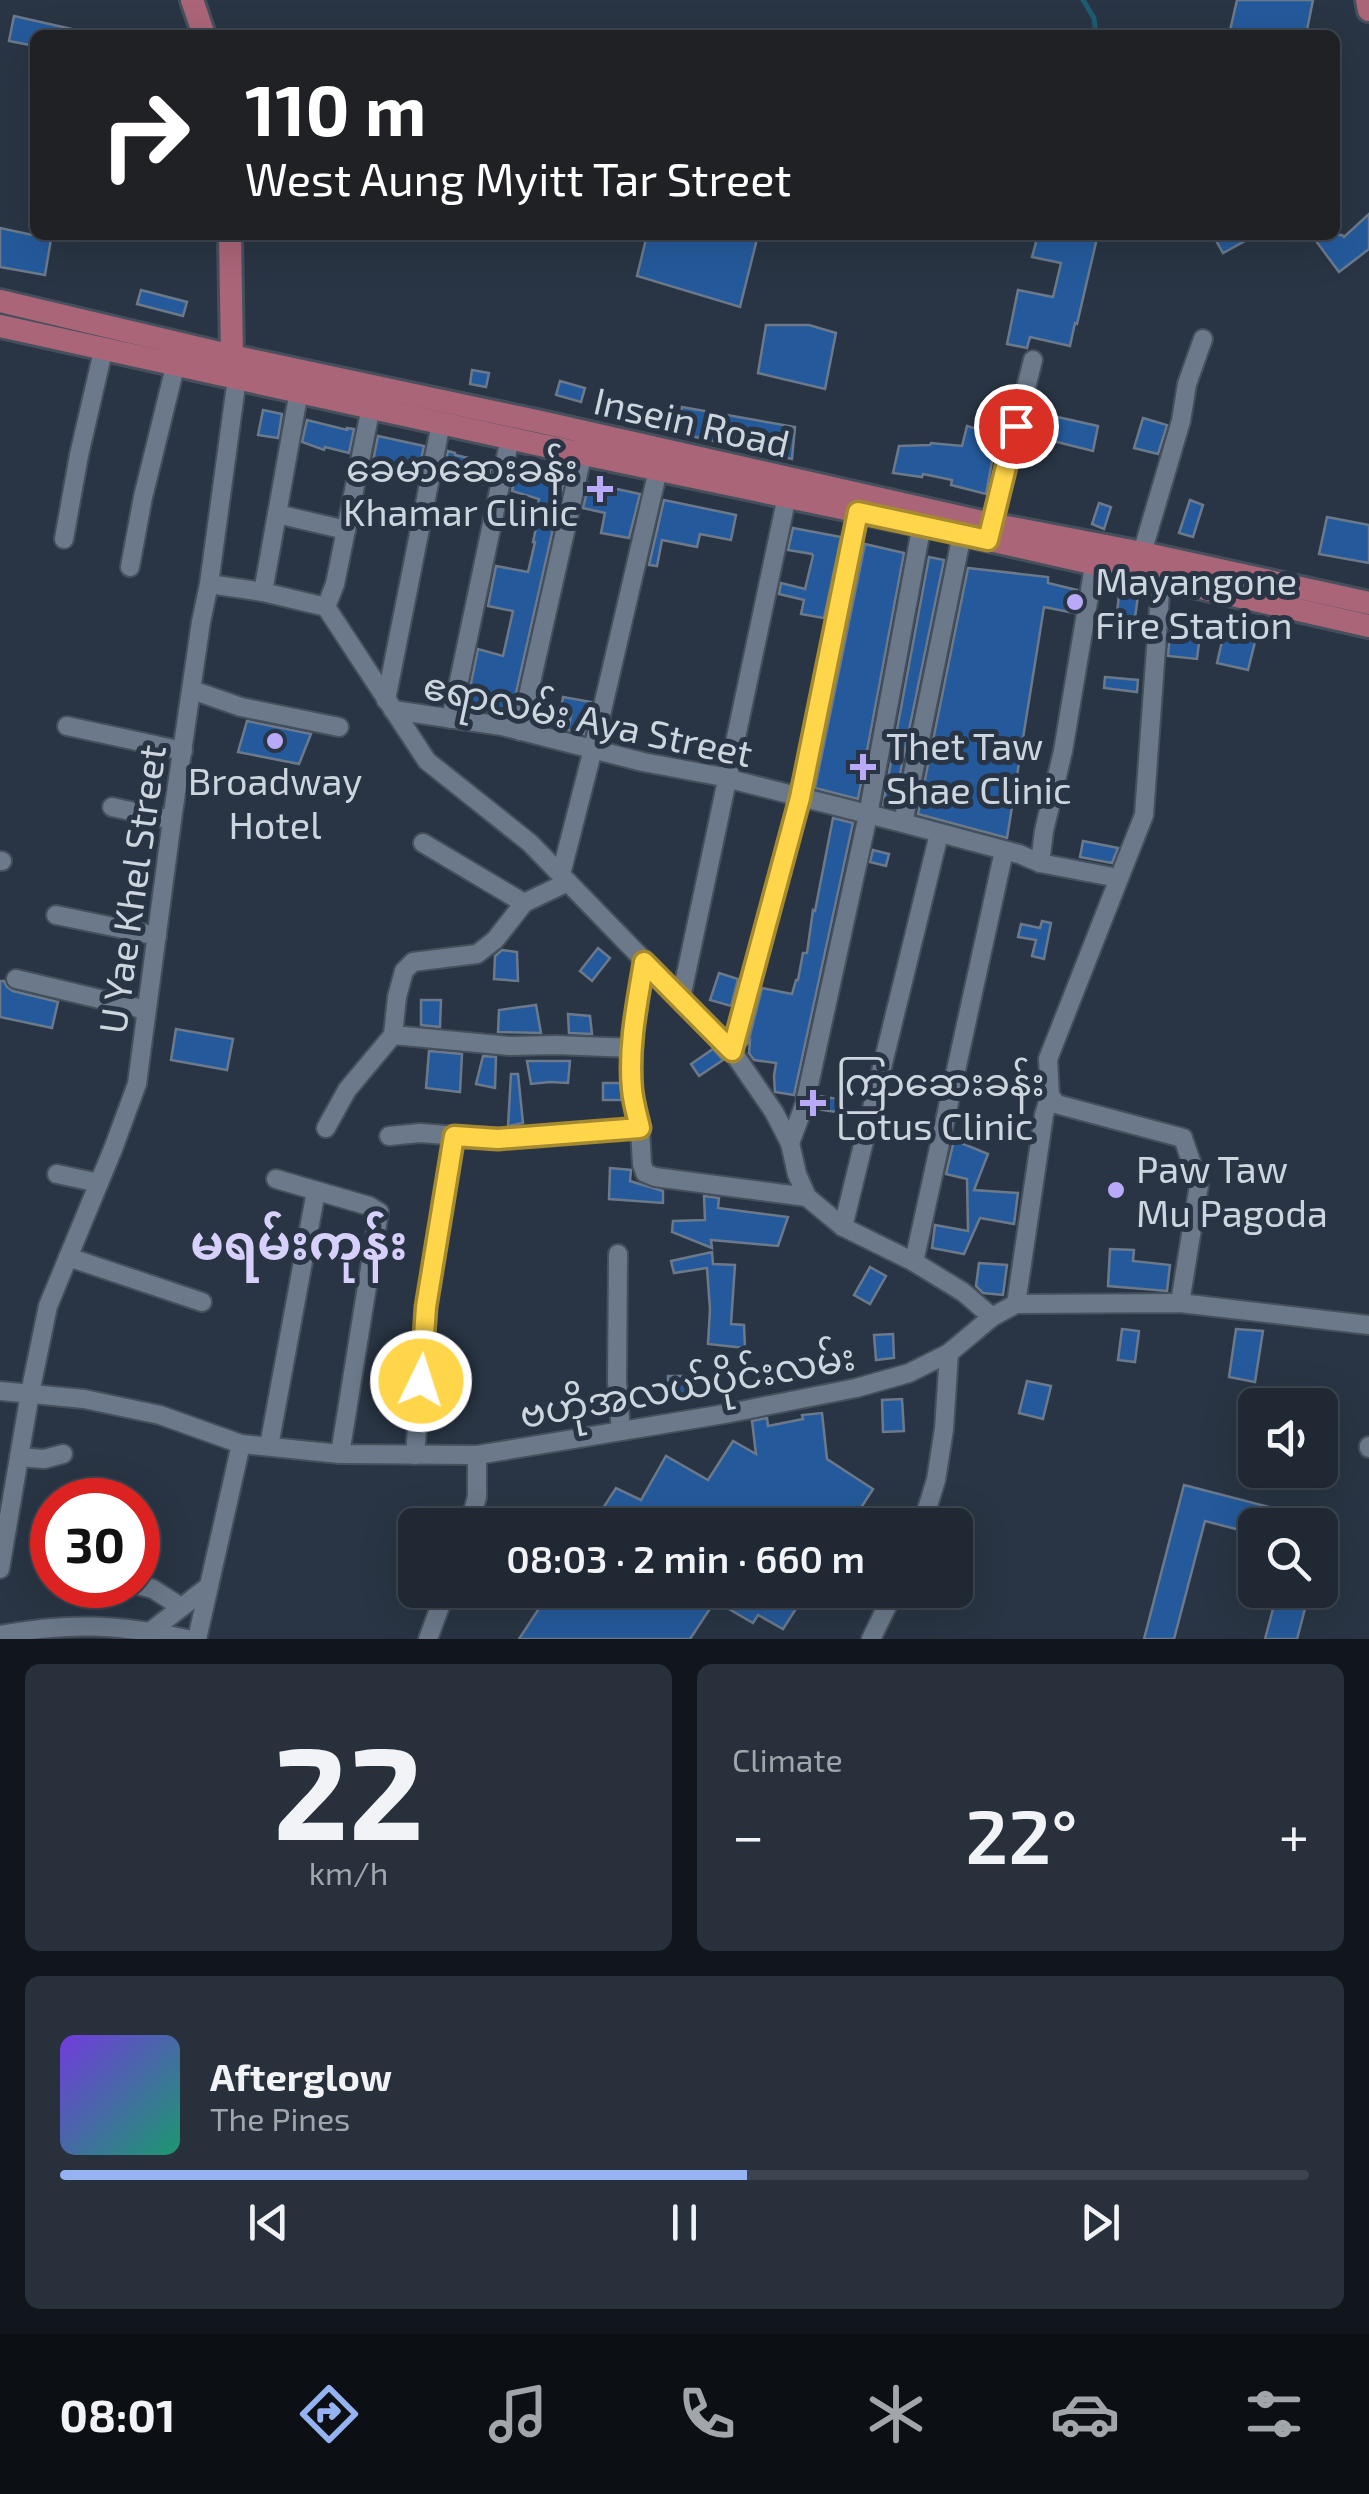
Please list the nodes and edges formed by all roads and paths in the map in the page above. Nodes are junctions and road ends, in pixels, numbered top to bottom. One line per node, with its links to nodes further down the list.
1 (192, 0): 4 (main road)
2 (1367, 0): 3 (main road)
3 (1369, 10)
4 (202, 30)
5 (230, 240): 12 (main road)
6 (0, 302): 12 (main road, Insein Road)
7 (1, 331): 9 (main road, Insein Road)
8 (1203, 339): 27 (street)
9 (104, 348): 11 (main road, Insein Road); 26 (street)
10 (1033, 360): 24 (street)
11 (176, 364): 12 (main road, Insein Road); 29 (street)
12 (235, 367): 13 (main road, Insein Road); 17 (main road, Insein Road); 31 (street, U Yae Khel Street)
13 (299, 391): 14 (main road, Insein Road); 21 (street)
14 (371, 407): 15 (main road, Insein Road); 23 (street)
15 (441, 423): 16 (main road, Insein Road); 37 (street)
16 (510, 438): 17 (main road, Insein Road); 38 (street)
17 (585, 443): 18 (main road, Insein Road); 24 (main road, Insein Road); 41 (street)
18 (658, 470): 19 (main road, Insein Road); 42 (street)
19 (787, 496): 20 (main road, Insein Road); 44 (street)
20 (858, 512): 22 (main road, Insein Road); 45 (street)
21 (277, 514): 23 (street); 32 (street)
22 (922, 524): 25 (main road, Insein Road); 47 (street)
23 (346, 530): 34 (street)
24 (989, 532): 25 (main road, Insein Road); 28 (main road)
25 (962, 534): 49 (street)
26 (64, 539)
27 (1142, 553): 28 (main road); 33 (main road)
28 (1096, 554): 30 (main road); 53 (street)
29 (130, 568)
30 (1161, 579): 35 (main road); 55 (street)
31 (209, 584): 32 (street); 36 (street, U Yae Khel Street)
32 (263, 592): 34 (street)
33 (1369, 604)
34 (326, 608): 37 (street)
35 (1369, 626)
36 (192, 690): 40 (street); 43 (street, U Yae Khel Street)
37 (390, 705): 38 (street, ဧရာလမ်း Aya Street); 54 (street)
38 (451, 718): 41 (street, ဧရာလမ်း Aya Street)
39 (67, 726): 43 (street)
40 (338, 726)
41 (520, 731): 42 (street, ဧရာလမ်း Aya Street)
42 (593, 750): 44 (street, ဧရာလမ်း Aya Street); 54 (street)
43 (183, 751): 48 (street, U Yae Khel Street)
44 (728, 779): 45 (street, ဧရာလမ်း Aya Street); 61 (street)
45 (800, 798): 47 (street, ဧရာလမ်း Aya Street); 65 (street)
46 (112, 807): 48 (street)
47 (868, 815): 49 (street, ဧရာလမ်း Aya Street); 71 (street)
48 (172, 820): 58 (street, U Yae Khel Street)
49 (903, 823): 50 (street, ဧရာလမ်း Aya Street)
50 (940, 834): 52 (street, ဧရာလမ်း Aya Street); 77 (street)
51 (423, 843): 56 (street)
52 (1004, 851): 53 (street, ဧရာလမ်း Aya Street); 80 (street)
53 (1040, 863): 55 (street, ဧရာလမ်း Aya Street)
54 (564, 878): 56 (street); 59 (street)
55 (1118, 878): 66 (street)
56 (524, 903): 63 (street)
57 (56, 915): 58 (street)
58 (157, 936): 62 (street, U Yae Khel Street)
59 (644, 962): 61 (street); 64 (street)
60 (16, 979): 62 (street)
61 (681, 998): 65 (street)
62 (146, 1010): 74 (street, U Yae Khel Street)
63 (393, 1034): 64 (street); 67 (street)
64 (632, 1048): 68 (street)
65 (732, 1051): 71 (street)
66 (1053, 1100): 82 (street); 83 (street)
67 (326, 1128)
68 (640, 1128): 70 (street); 76 (street)
69 (389, 1136): 70 (street)
70 (454, 1136): 94 (street)
71 (790, 1143): 76 (street)
72 (57, 1174): 74 (street)
73 (276, 1179): 75 (street)
74 (99, 1183): 79 (street, U Yae Khel Street)
75 (316, 1191): 91 (street); 93 (street)
76 (807, 1197): 77 (street)
77 (843, 1228): 80 (street)
78 (618, 1254): 89 (street)
79 (68, 1258): 81 (street); 88 (street, U Yae Khel Street)
80 (914, 1262): 84 (street)
81 (202, 1302)
82 (1016, 1304): 83 (street, ဗဟိုအလယ်ပိုင်းလမ်း); 84 (street, ဗဟိုအလယ်ပိုင်းလမ်း)
83 (1180, 1304): 85 (street, ဗဟိုအလယ်ပိုင်းလမ်း)
84 (992, 1316): 86 (street, ဗဟိုအလယ်ပိုင်းလမ်း)
85 (1369, 1325)
86 (949, 1353): 89 (street, ဗဟိုအလယ်ပိုင်းလမ်း); 98 (street)
87 (0, 1390): 88 (street, ဗဟိုအလယ်ပိုင်းလမ်း)
88 (30, 1393): 90 (street, ဗဟိုအလယ်ပိုင်းလမ်း); 96 (street, U Yae Khel Street)
89 (621, 1431): 95 (street, ဗဟိုအလယ်ပိုင်းလမ်း)
90 (241, 1444): 91 (street, ဗဟိုအလယ်ပိုင်းလမ်း); 100 (street)
91 (269, 1446): 93 (street, ဗဟိုအလယ်ပိုင်းလမ်း)
92 (63, 1454): 96 (street)
93 (340, 1454): 94 (street, ဗဟိုအလယ်ပိုင်းလမ်း)
94 (415, 1454): 95 (street, ဗဟိုအလယ်ပိုင်းလမ်း)
95 (477, 1456): 97 (street)
96 (19, 1457): 99 (street, U Yae Khel Street)
97 (474, 1508)
98 (927, 1508)
99 (0, 1569)
100 (209, 1586): 102 (street); 109 (street)
101 (160, 1594): 102 (street)
102 (181, 1607): 105 (street)
103 (439, 1608): 110 (street)
104 (886, 1608): 111 (street)
105 (152, 1631): 106 (street); 108 (street)
106 (84, 1632): 107 (street)
107 (0, 1635)
108 (187, 1639)
109 (197, 1639)
110 (428, 1639)
111 (871, 1639)

